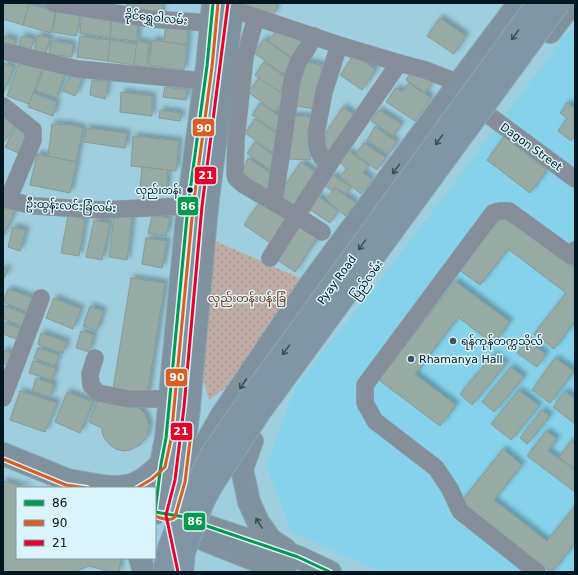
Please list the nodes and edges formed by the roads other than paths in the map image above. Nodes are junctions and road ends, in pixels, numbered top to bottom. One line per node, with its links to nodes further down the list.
1 (53, 3): 6 (street, ခိုင်ရွှေဝါလမ်း)
2 (520, 3): 13 (main road, Pyay Road)
3 (538, 3): 49 (highway, Pyay Road, one-way to 49, bridge)
4 (560, 3): 50 (highway, ပြည်လမ်း, bridge)
5 (572, 3): 15 (main road, ပြည်လမ်း)
6 (222, 10): 7 (street, ခိုင်ရွှေဝါလမ်း); 12 (main road); 31 (main road)
7 (256, 17): 8 (street, ခိုင်ရွှေဝါလမ်း); 19 (street)
8 (314, 36): 9 (street, ခိုင်ရွှေဝါလမ်း); 19 (street)
9 (339, 45): 11 (street, ခိုင်ရွှေဝါလမ်း); 16 (street)
10 (3, 51): 12 (street)
11 (399, 63): 13 (street, ခိုင်ရွှေဝါလမ်း); 16 (street)
12 (204, 81): 20 (main road)
13 (459, 83): 26 (main road, Pyay Road, one-way to 26)
14 (3, 106): 18 (street)
15 (487, 114): 17 (street, Dagon Street); 27 (main road, ပြည်လမ်း)
16 (328, 166): 21 (street)
17 (575, 179)
18 (5, 199): 20 (street, ဦးထွန်းလင်းခြံလမ်း)
19 (274, 202): 21 (street)
20 (188, 206): 30 (main road)
21 (297, 216): 22 (street); 24 (street)
22 (322, 232)
23 (574, 255): 54 (street)
24 (270, 258)
25 (41, 298): 29 (street)
26 (293, 310): 27 (main road); 32 (main road, one-way to 32)
27 (330, 332): 33 (main road, ပြည်လမ်း)
28 (95, 358): 30 (street)
29 (3, 398)
30 (169, 399): 35 (main road)
31 (189, 408): 32 (main road); 38 (main road)
32 (222, 415): 38 (main road)
33 (252, 441): 39 (main road, ပြည်လမ်း); 45 (main road, one-way to 33)
34 (3, 454): 36 (main road)
35 (161, 464): 36 (main road); 38 (main road)
36 (74, 484): 37 (main road)
37 (85, 487)
38 (159, 513): 39 (main road); 40 (main road); 50 (main road, ပြည်လမ်း)
39 (199, 531): 44 (main road); 45 (main road); 51 (main road, ပြည်လမ်း)
40 (156, 542)
41 (140, 559): 46 (main road)
42 (149, 559): 47 (main road)
43 (154, 559): 48 (main road)
44 (261, 562): 45 (main road); 52 (main road)
45 (292, 565): 53 (main road)
46 (144, 572)
47 (148, 572)
48 (153, 572)
49 (164, 572)
50 (182, 572)
51 (192, 572)
52 (238, 572)
53 (330, 572)
54 (537, 572)

